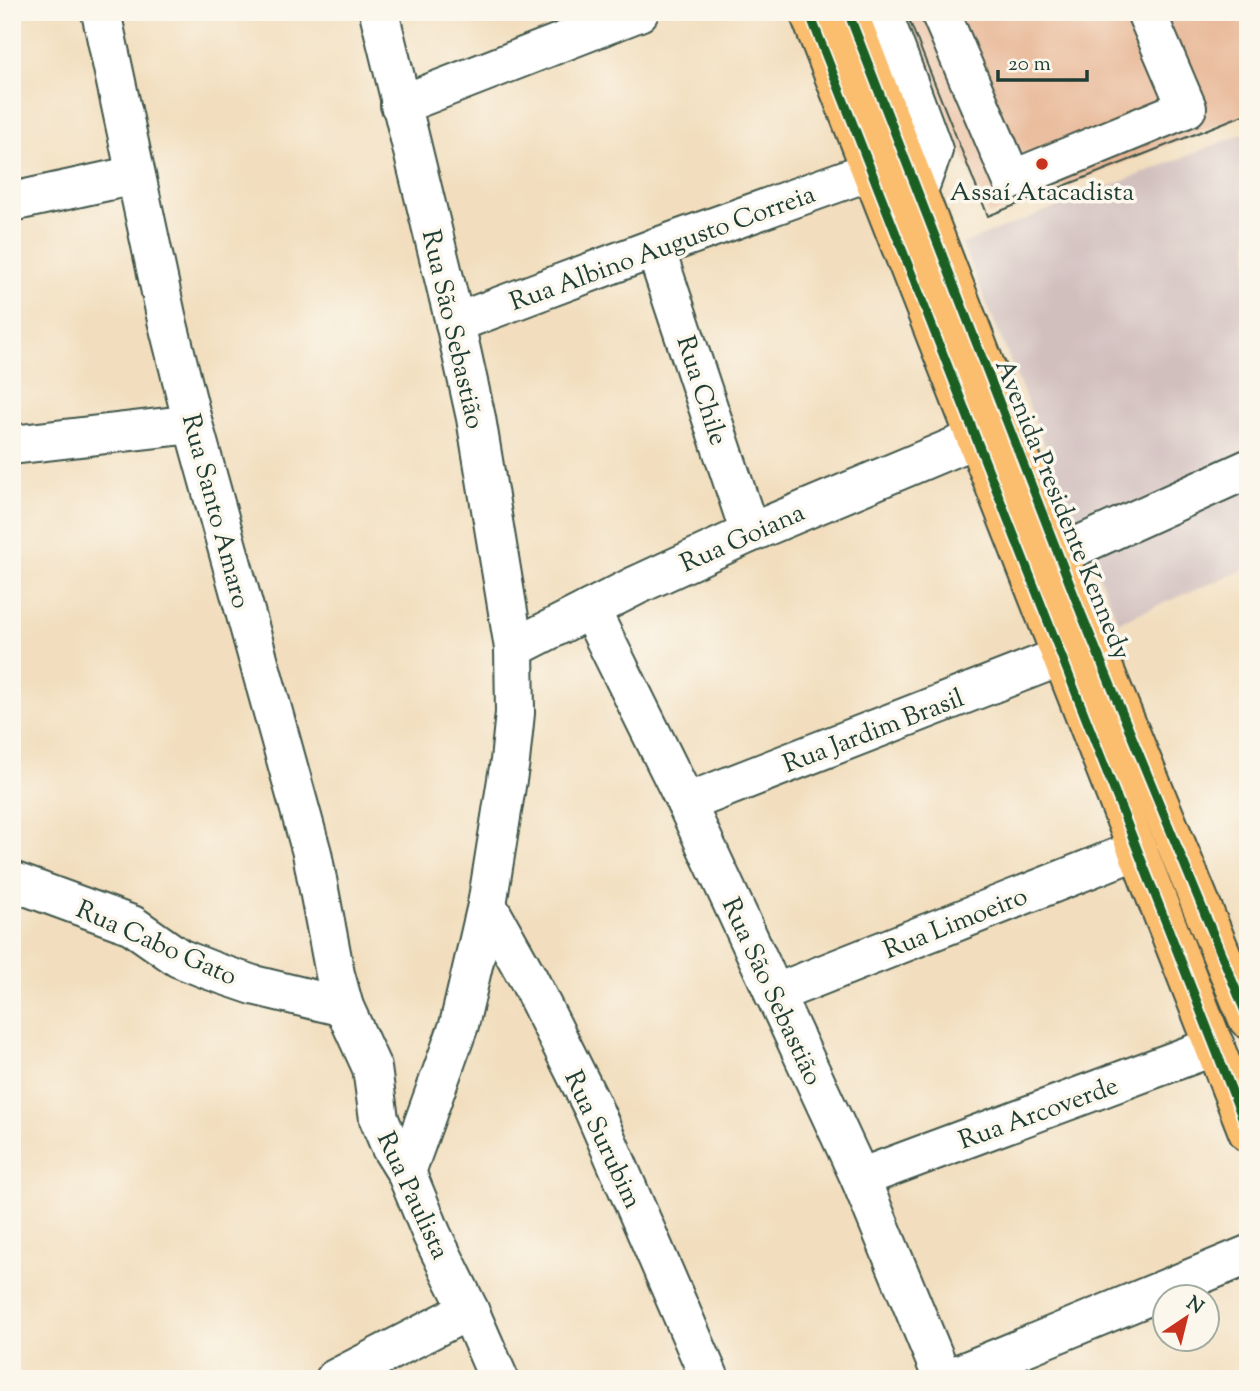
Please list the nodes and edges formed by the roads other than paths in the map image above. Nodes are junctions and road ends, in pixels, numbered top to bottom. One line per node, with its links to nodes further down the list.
1 (101, 12): 11 (street, Rua Santo Amaro)
2 (379, 12): 9 (street, Rua São Sebastião)
3 (639, 12): 9 (street)
4 (809, 12): 10 (main road, Avenida Presidente Kennedy)
5 (848, 12): 12 (main road, Avenida Presidente Kennedy)
6 (882, 12): 12 (street)
7 (940, 12): 8 (street)
8 (1146, 12)
9 (400, 104): 15 (street, Rua São Sebastião)
10 (870, 171): 14 (street, Rua Albino Augusto Correia); 17 (main road, Avenida Presidente Kennedy)
11 (135, 175): 13 (street); 16 (street, Rua Santo Amaro)
12 (918, 191): 21 (main road, Avenida Presidente Kennedy)
13 (12, 202)
14 (655, 248): 15 (street, Rua Albino Augusto Correia); 20 (street, Rua Chile)
15 (455, 323): 23 (street, Rua São Sebastião)
16 (192, 424): 18 (street); 30 (street, Rua Santo Amaro)
17 (976, 438): 20 (street, Rua Goiana); 24 (main road, Avenida Presidente Kennedy)
18 (12, 445)
19 (1248, 469): 21 (street)
20 (750, 533): 22 (street, Rua Goiana)
21 (1058, 555): 31 (main road, Avenida Presidente Kennedy)
22 (590, 609): 23 (street, Rua Goiana); 25 (street, Rua São Sebastião)
23 (514, 648): 28 (street)
24 (1060, 657): 25 (street, Rua Jardim Brasil); 26 (main road, Avenida Presidente Kennedy)
25 (686, 803): 29 (street, Rua São Sebastião)
26 (1137, 850): 29 (street, Rua Limoeiro); 32 (main road, Avenida Presidente Kennedy)
27 (12, 881): 30 (street, Rua Cabo Gato)
28 (487, 905): 34 (street); 40 (street, Rua Surubim)
29 (774, 994): 35 (street, Rua São Sebastião)
30 (344, 1007): 34 (street, Rua Paulista)
31 (1248, 1019)
32 (1215, 1046): 33 (main road, Avenida Presidente Kennedy); 35 (street, Rua Arcoverde)
33 (1248, 1132)
34 (406, 1172): 37 (street, Rua Paulista)
35 (860, 1178): 41 (street, Rua São Sebastião)
36 (1248, 1255): 41 (street)
37 (469, 1310): 38 (street); 39 (street, Rua Paulista)
38 (335, 1379)
39 (499, 1379)
40 (710, 1379)
41 (945, 1379)

